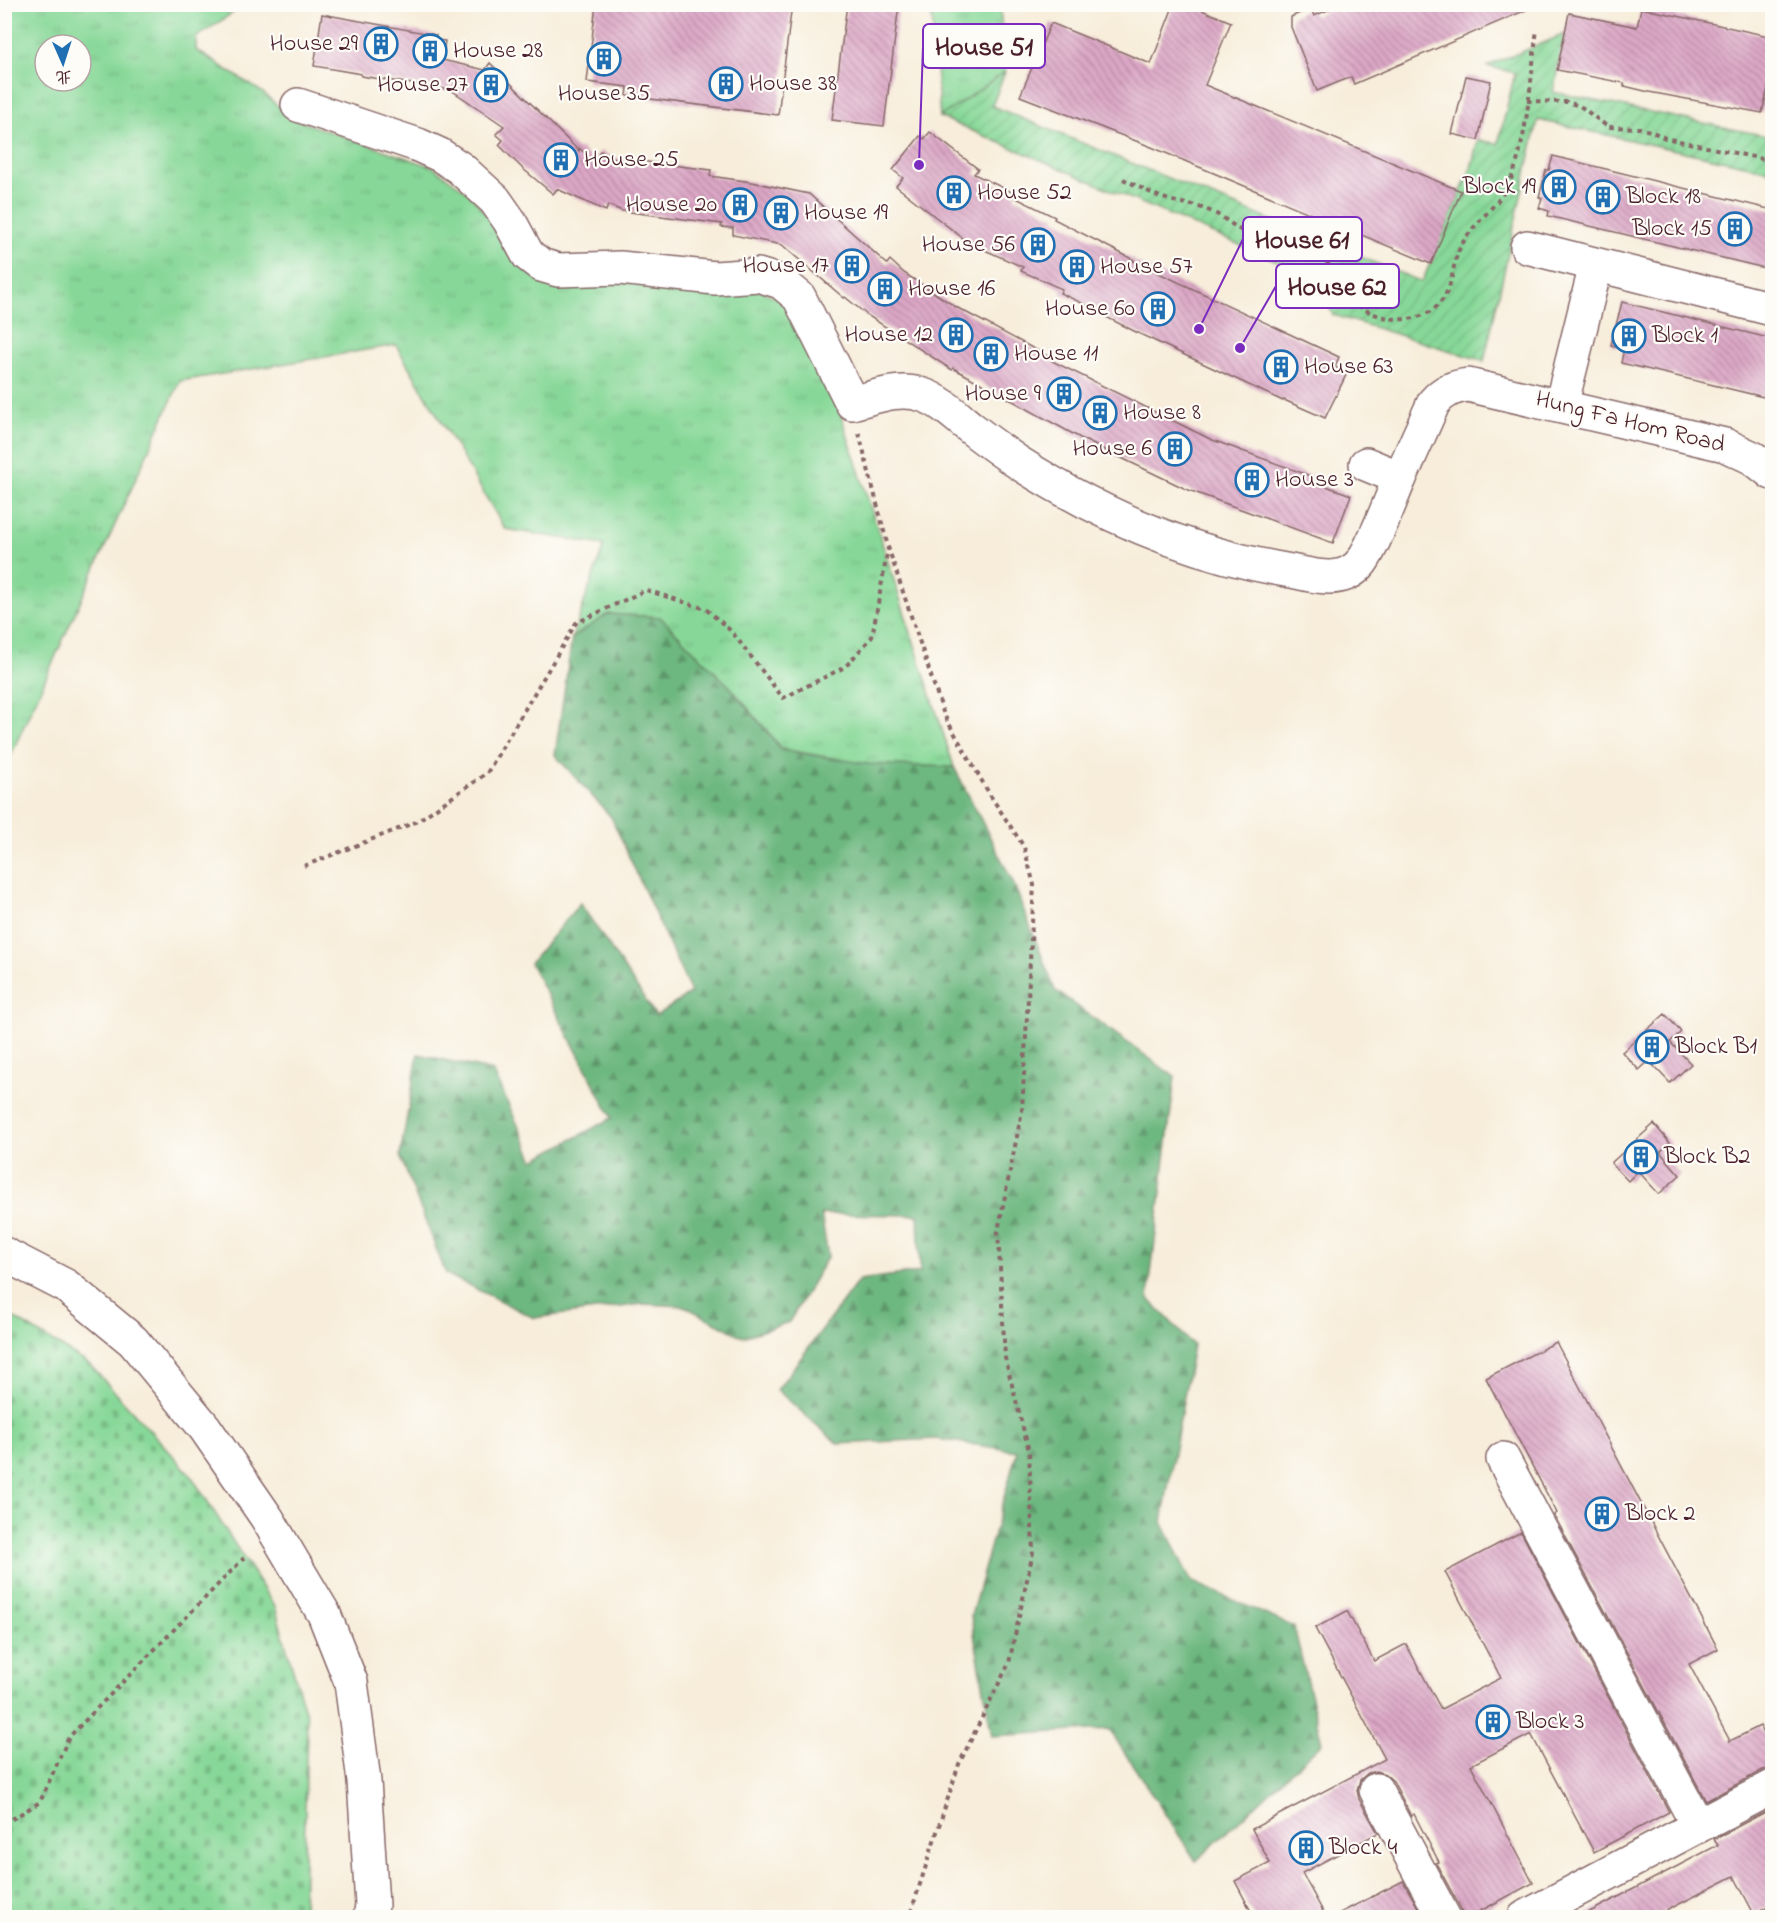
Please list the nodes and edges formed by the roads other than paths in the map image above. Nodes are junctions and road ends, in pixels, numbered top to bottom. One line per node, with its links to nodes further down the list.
1 (298, 105): 8 (lane, Hung Fa Hom Road)
2 (1527, 247): 3 (lane)
3 (1596, 265): 4 (lane); 5 (lane)
4 (1773, 309)
5 (1561, 406): 7 (lane, Hung Fa Hom Road); 8 (lane, Hung Fa Hom Road)
6 (1366, 464): 8 (lane)
7 (1773, 472)
8 (1400, 478)
9 (4, 1254): 14 (lane)
10 (1503, 1459): 13 (lane)
11 (1773, 1787): 13 (lane)
12 (1376, 1790): 15 (lane)
13 (1698, 1826): 16 (lane)
14 (370, 1917)
15 (1444, 1917)
16 (1524, 1917)

